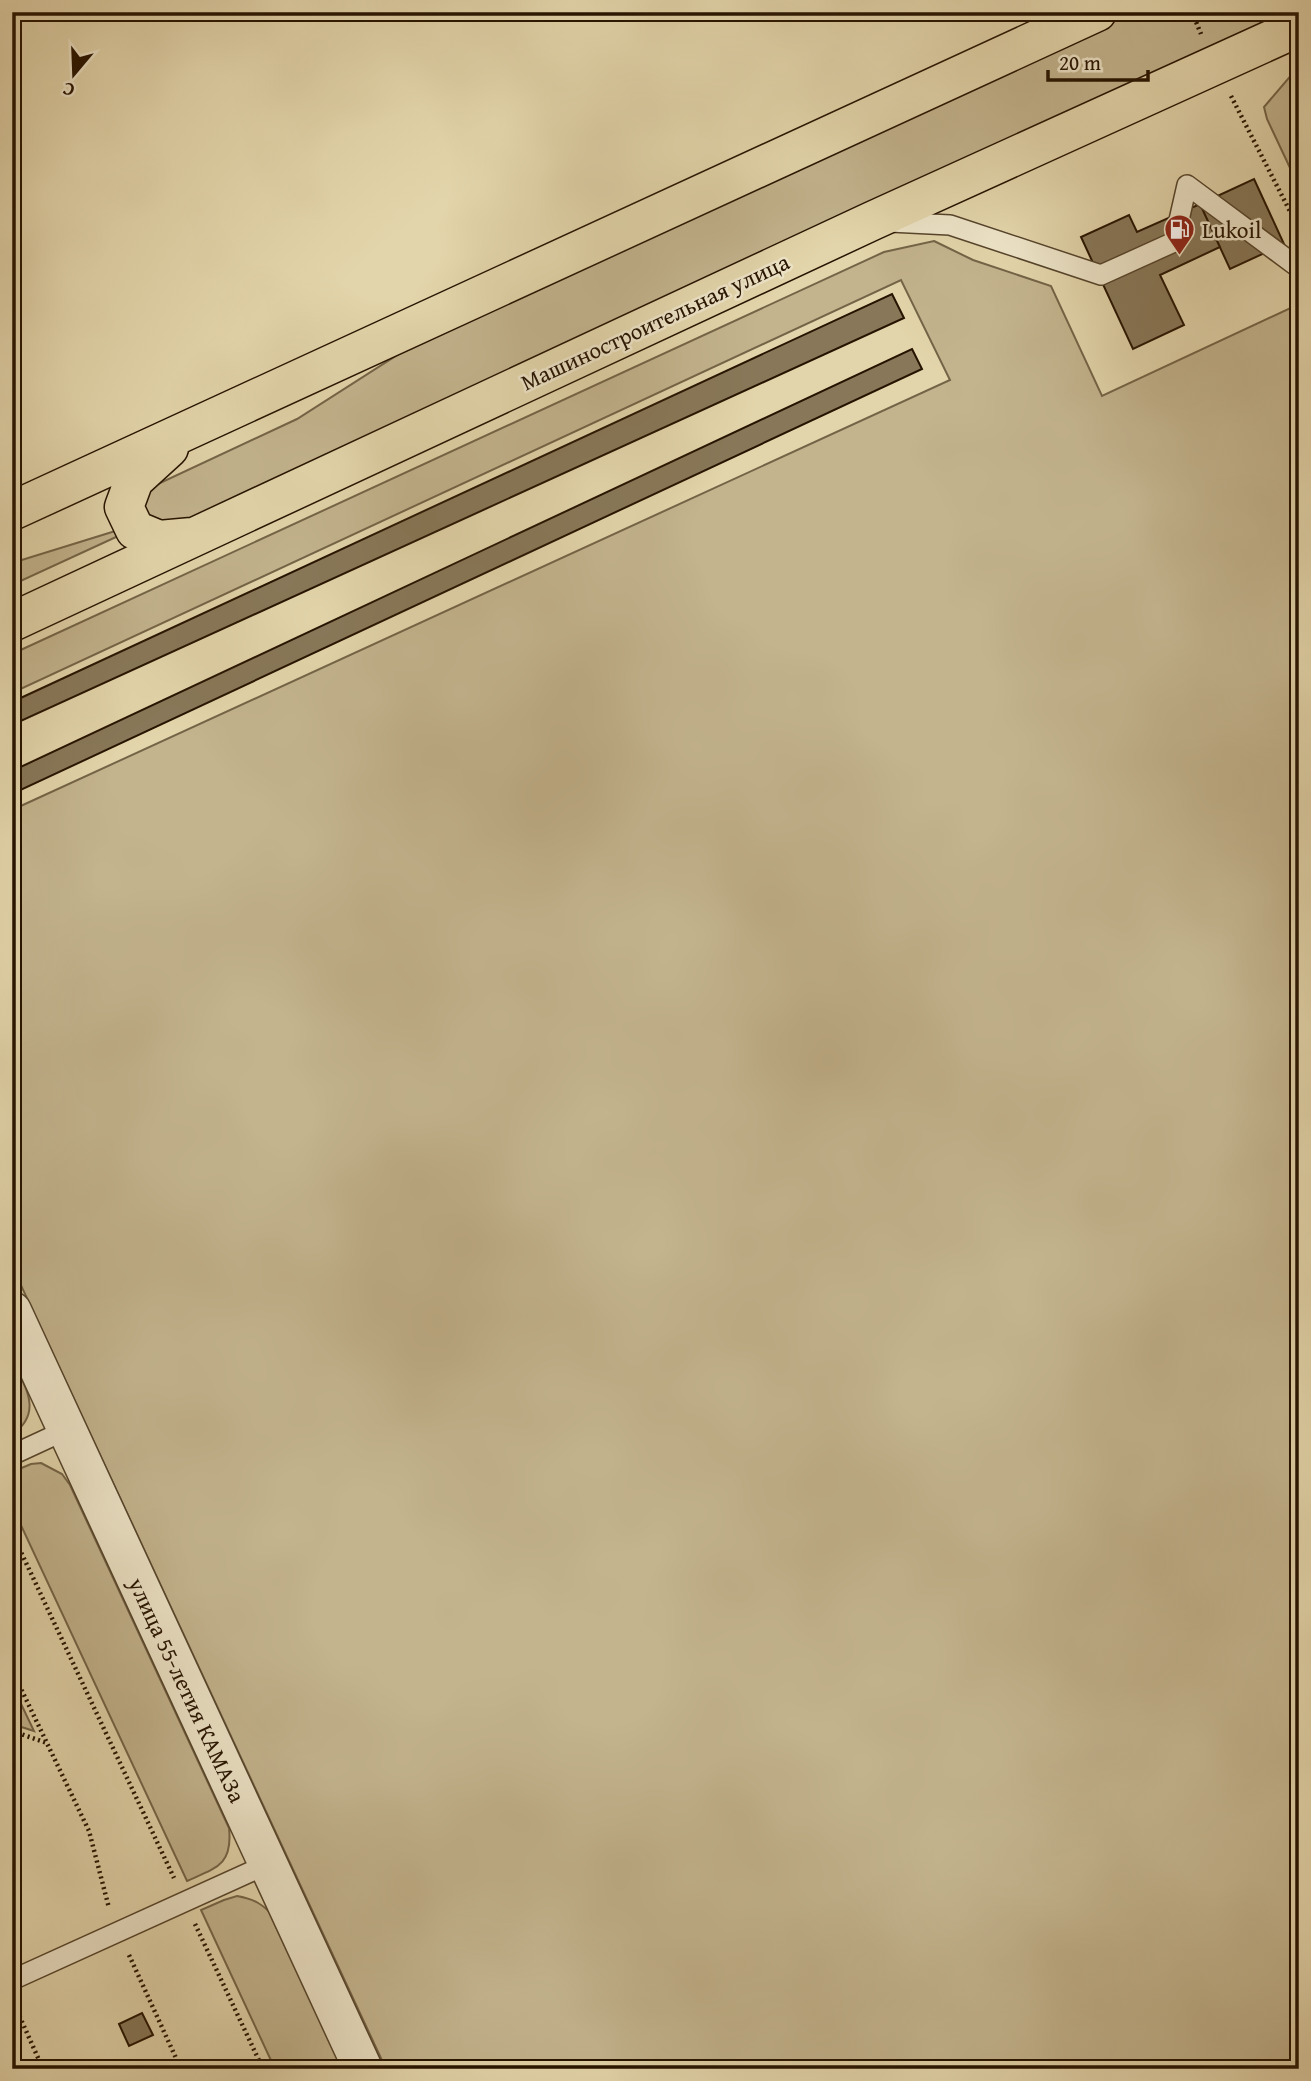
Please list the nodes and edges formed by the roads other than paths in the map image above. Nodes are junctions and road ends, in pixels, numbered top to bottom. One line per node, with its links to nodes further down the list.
1 (1097, 12): 5 (main road)
2 (1299, 27): 3 (main road, Машиностроительная улица)
3 (872, 221): 4 (lane); 7 (main road, Машиностроительная улица)
4 (1299, 268)
5 (191, 428): 6 (main road); 7 (main road)
6 (12, 511)
7 (199, 536): 8 (main road, Машиностроительная улица)
8 (12, 622)
9 (12, 1311): 10 (street, улица 55-летия КАМАЗа)
10 (66, 1430): 11 (lane); 12 (street, улица 55-летия КАМАЗа)
11 (12, 1455)
12 (268, 1864): 13 (lane); 14 (street, улица 55-летия КАМАЗа)
13 (12, 1980)
14 (363, 2069)

